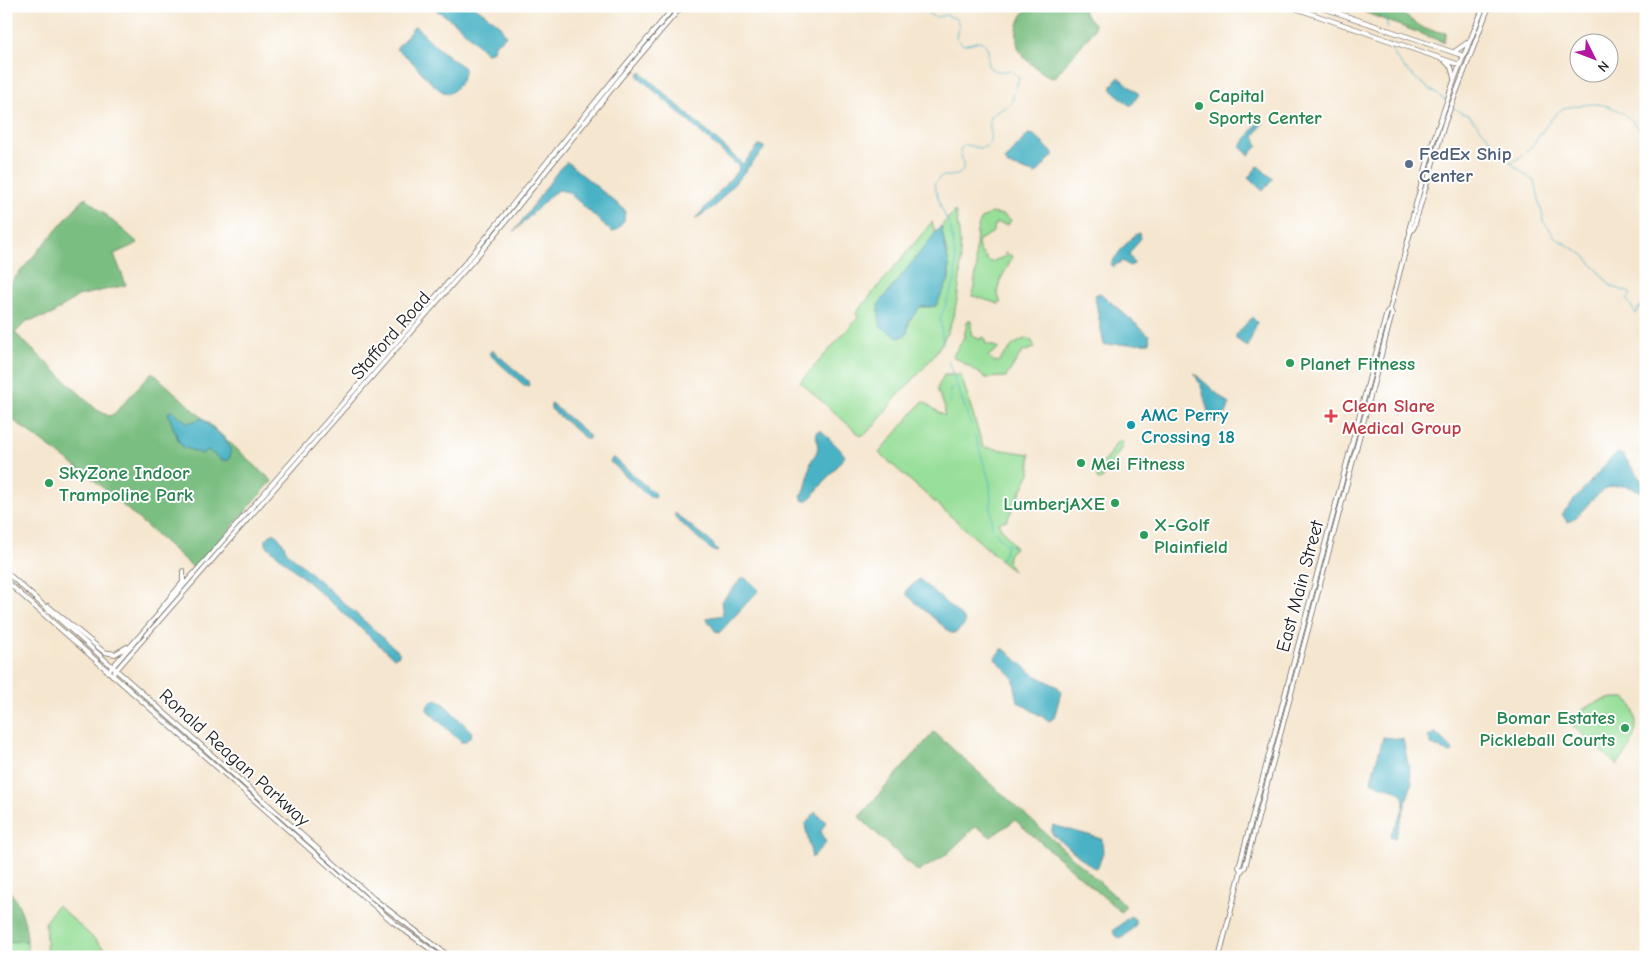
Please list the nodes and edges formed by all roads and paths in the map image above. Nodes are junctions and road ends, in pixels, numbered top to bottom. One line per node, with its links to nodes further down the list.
1 (675, 6): 19 (main road, Stafford Road)
2 (682, 6): 21 (main road, Stafford Road)
3 (1289, 6): 10 (main road)
4 (1317, 6): 8 (main road)
5 (1484, 6): 7 (main road, East Main Street)
6 (1490, 6): 9 (main road, East Main Street)
7 (1470, 40): 8 (main road); 9 (main road, East Main Street)
8 (1454, 52): 9 (main road)
9 (1466, 56): 11 (main road, East Main Street)
10 (1443, 59): 11 (main road); 12 (main road)
11 (1462, 66): 12 (main road, East Main Street); 13 (main road, East Main Street)
12 (1454, 80): 13 (main road, East Main Street)
13 (1410, 233): 14 (main road, East Main Street)
14 (1390, 309): 23 (main road, East Main Street); 23 (main road, East Main Street)
15 (183, 571): 19 (main road)
16 (6, 572): 18 (main road, Ronald Reagan Parkway)
17 (6, 581): 22 (main road, Ronald Reagan Parkway)
18 (31, 594): 20 (main road); 21 (main road, Ronald Reagan Parkway)
19 (158, 616): 20 (main road, Stafford Road)
20 (136, 640): 21 (main road, Stafford Road)
21 (115, 668): 22 (main road, Stafford Road); 25 (main road, Ronald Reagan Parkway)
22 (110, 673): 24 (main road, Ronald Reagan Parkway)
23 (1241, 871): 26 (main road, East Main Street)
24 (441, 957)
25 (450, 957)
26 (1219, 957)

